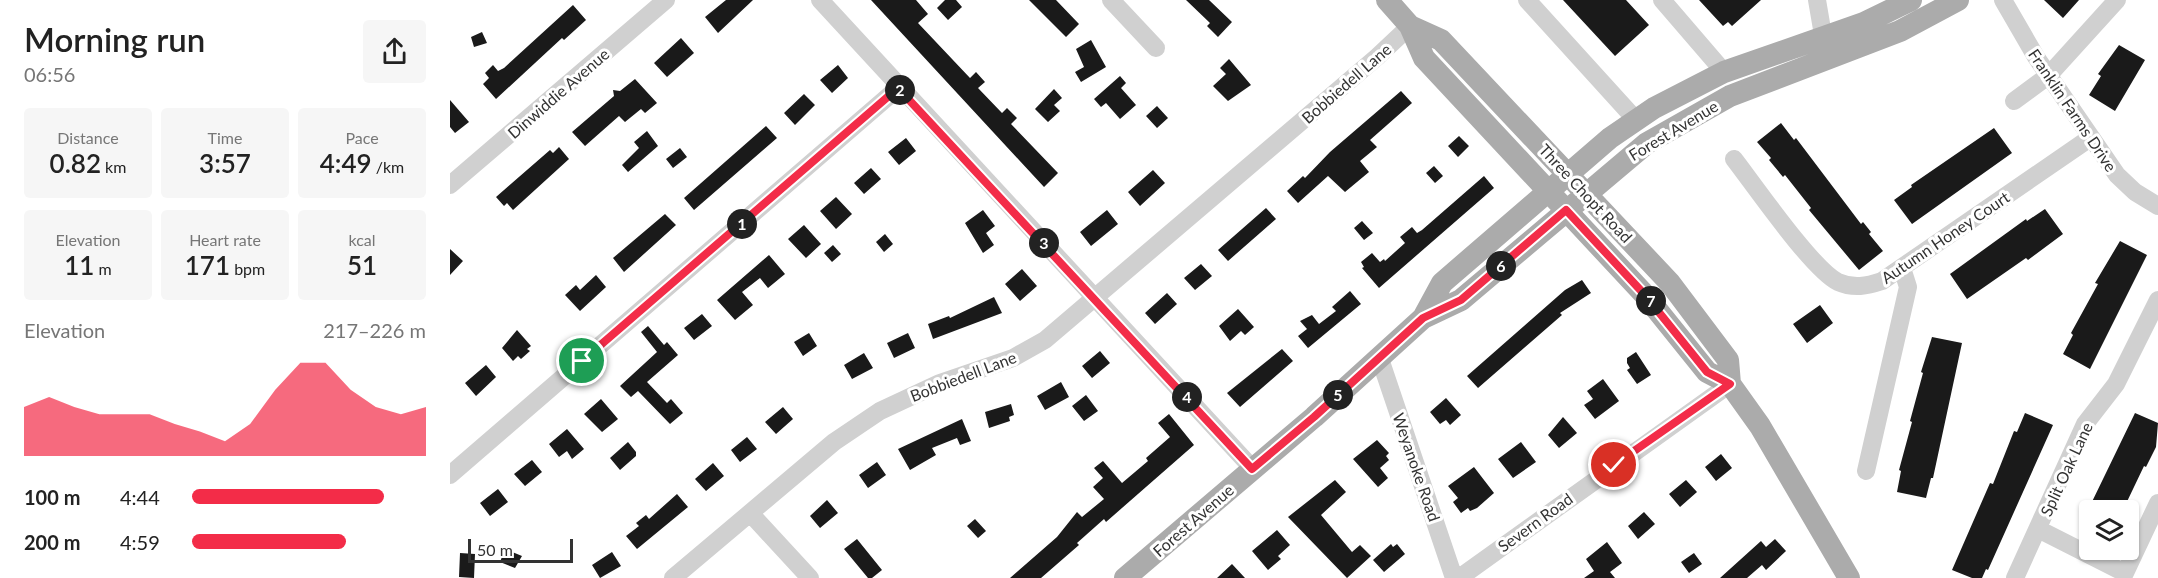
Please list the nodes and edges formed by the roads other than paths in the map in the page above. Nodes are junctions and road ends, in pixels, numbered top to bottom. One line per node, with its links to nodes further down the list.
1 (666, 0): 23 (street, Dinwiddie Avenue)
2 (820, 0): 17 (street)
3 (1111, 0): 14 (street)
4 (1387, 0): 12 (main road, Three Chopt Road)
5 (1527, 0): 19 (street)
6 (1662, 0): 15 (street)
7 (1817, 0): 13 (street)
8 (1911, 0): 13 (main road, Forest Avenue)
9 (1958, 0): 25 (main road, Forest Avenue)
10 (2003, 0): 16 (street, Franklin Farms Drive)
11 (2117, 0): 16 (street)
12 (1410, 26): 22 (main road, Three Chopt Road); 24 (main road, Three Chopt Road); 29 (street, Bobbiedell Lane)
13 (1823, 35): 15 (main road, Forest Avenue)
14 (1156, 48)
15 (1724, 72): 19 (main road, Forest Avenue)
16 (2048, 76): 18 (street); 20 (street, Franklin Farms Drive)
17 (898, 88): 29 (street); 36 (street)
18 (2014, 101)
19 (1636, 120): 22 (main road, Forest Avenue)
20 (2091, 138): 26 (street, Franklin Farms Drive); 28 (street, Autumn Honey Court)
21 (1734, 159): 28 (street, Autumn Honey Court)
22 (1569, 174): 24 (main road, Forest Avenue); 25 (main road, Three Chopt Road)
23 (450, 185)
24 (1549, 192): 27 (main road, Three Chopt Road); 31 (main road, Forest Avenue)
25 (1585, 193): 27 (main road, Forest Avenue); 33 (main road, Three Chopt Road)
26 (2158, 206)
27 (1566, 210): 31 (main road, Forest Avenue); 33 (main road, Three Chopt Road)
28 (1902, 268): 35 (street)
29 (1095, 298): 34 (street); 38 (street, Bobbiedell Lane)
30 (2158, 300): 39 (street, Split Oak Lane)
31 (1423, 318): 32 (main road, Forest Avenue)
32 (1380, 356): 34 (main road, Forest Avenue); 45 (street, Weyanoke Road)
33 (1730, 384): 40 (main road, Three Chopt Road); 46 (street, Severn Road)
34 (1252, 469): 44 (main road, Forest Avenue)
35 (1866, 471)
36 (450, 475)
37 (2158, 503): 41 (street)
38 (750, 513): 42 (street, Bobbiedell Lane); 43 (street)
39 (2038, 529): 41 (street); 47 (street, Split Oak Lane)
40 (1841, 575)
41 (2124, 575)
42 (673, 578)
43 (810, 578)
44 (1125, 578)
45 (1454, 578)
46 (1459, 578)
47 (2015, 578)

